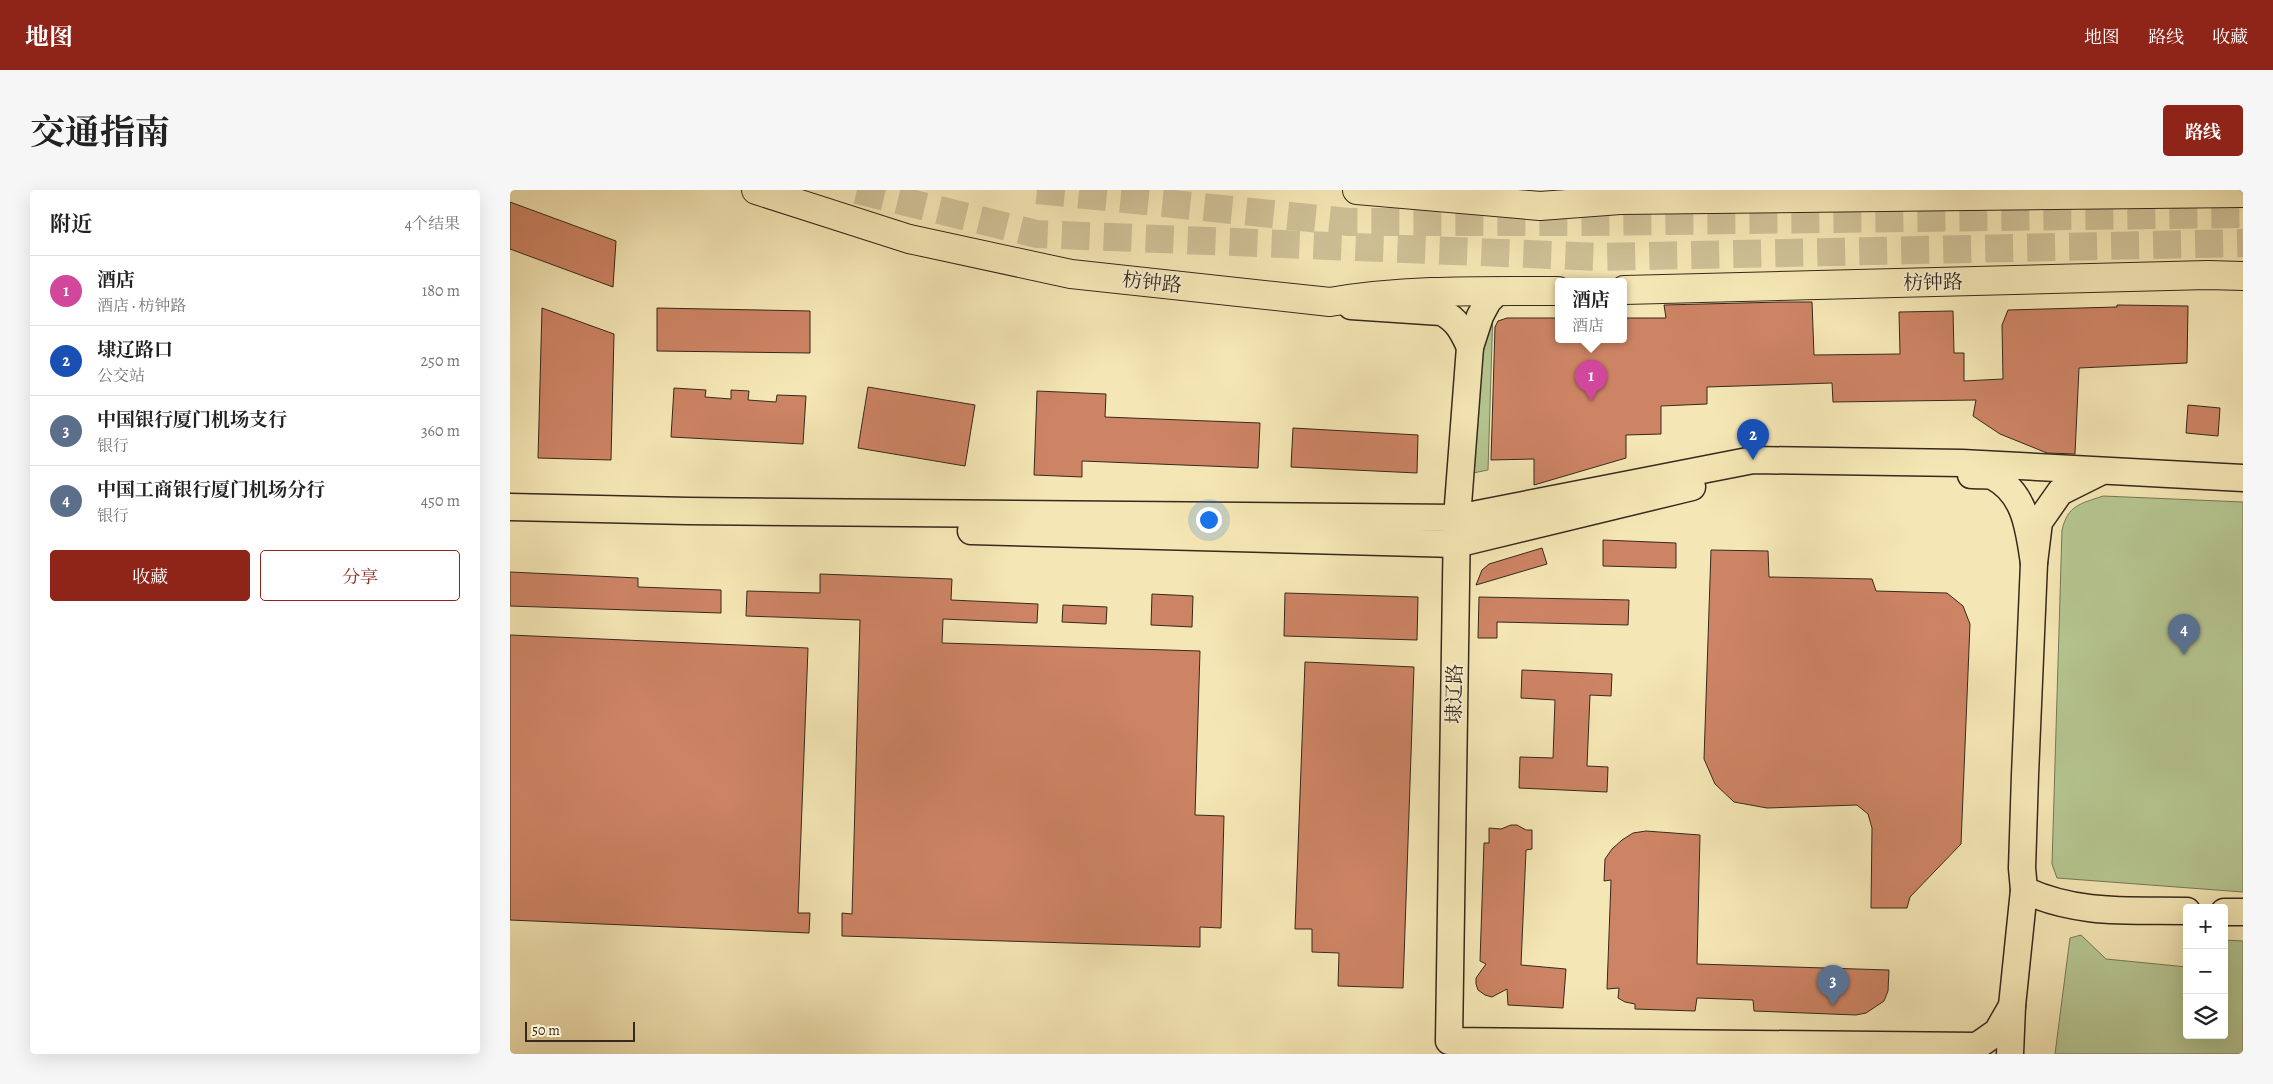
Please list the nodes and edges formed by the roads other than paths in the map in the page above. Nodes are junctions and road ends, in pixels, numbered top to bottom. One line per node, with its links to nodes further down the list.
1 (756, 190): 8 (highway, 枋钟路)
2 (1358, 190): 3 (highway)
3 (2243, 193)
4 (2243, 276): 5 (highway, 枋钟路)
5 (1627, 290)
6 (1498, 291): 7 (highway, 枋钟路); 8 (highway, 枋钟路); 9 (main road, 埭辽路)
7 (1555, 291)
8 (1330, 302): 9 (main road)
9 (1470, 346): 14 (main road, 埭辽路)
10 (2100, 472): 11 (main road); 14 (main road); 15 (main road)
11 (2243, 478)
12 (510, 507): 14 (main road)
13 (510, 521): 14 (main road)
14 (1456, 531): 15 (main road); 20 (main road, 埭辽路)
15 (2034, 563): 16 (main road)
16 (2024, 890): 17 (main road); 20 (main road)
17 (2183, 911)
18 (2228, 912): 19 (main road)
19 (2243, 912)
20 (2012, 1006): 21 (main road)
21 (2010, 1054)

